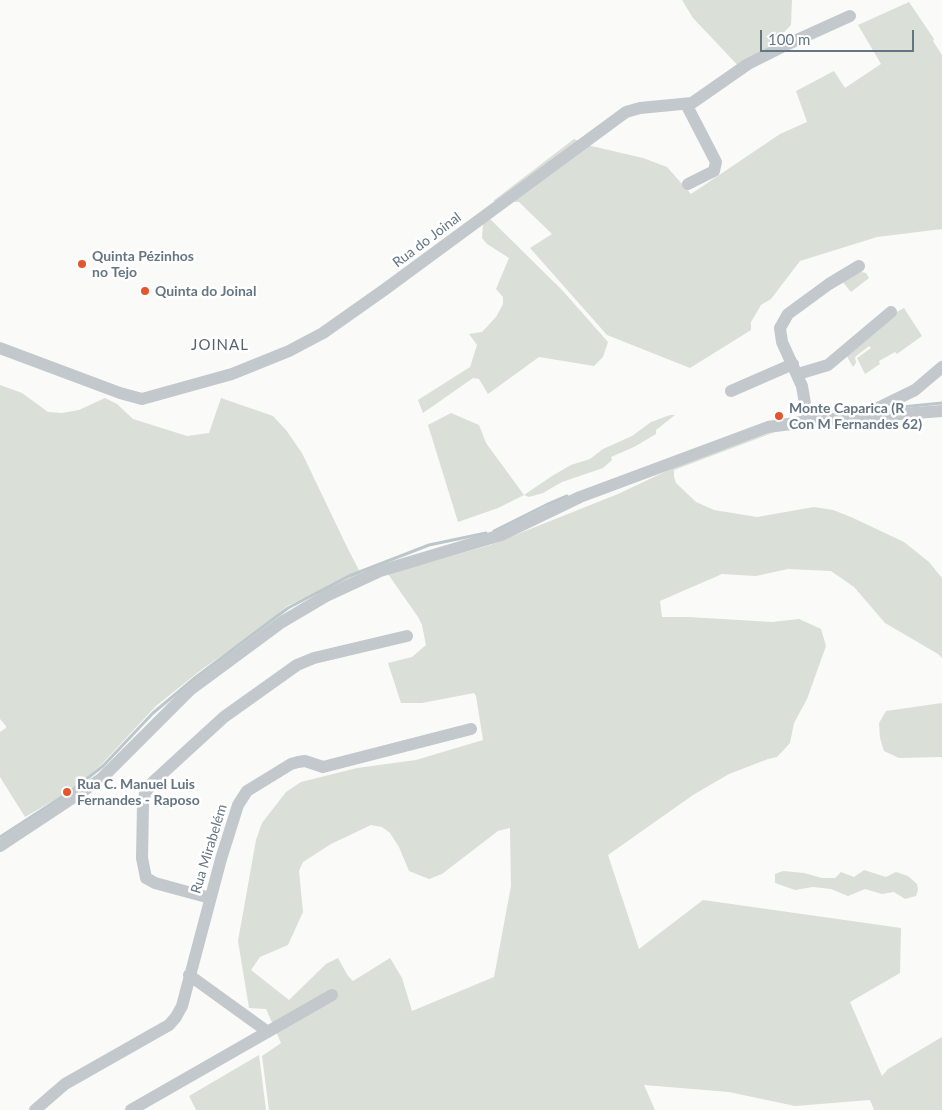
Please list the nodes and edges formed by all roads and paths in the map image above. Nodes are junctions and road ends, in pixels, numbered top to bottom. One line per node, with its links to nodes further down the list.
1 (850, 16): 2 (street, Rua do Joinal)
2 (686, 104): 3 (street); 6 (street, Rua do Joinal)
3 (688, 184)
4 (859, 266): 8 (street)
5 (891, 312): 8 (street)
6 (0, 348)
7 (942, 367): 11 (street)
8 (795, 369): 9 (street); 12 (street)
9 (731, 391)
10 (942, 411): 11 (street)
11 (860, 417): 12 (street)
12 (808, 421): 15 (street)
13 (407, 636): 16 (street)
14 (471, 729): 16 (street, Rua Mirabelém)
15 (0, 846)
16 (210, 898): 17 (street, Rua Mirabelém)
17 (189, 975): 19 (street); 20 (street, Rua Mirabelém)
18 (332, 994): 19 (street)
19 (268, 1032): 21 (street)
20 (35, 1110)
21 (131, 1110)

